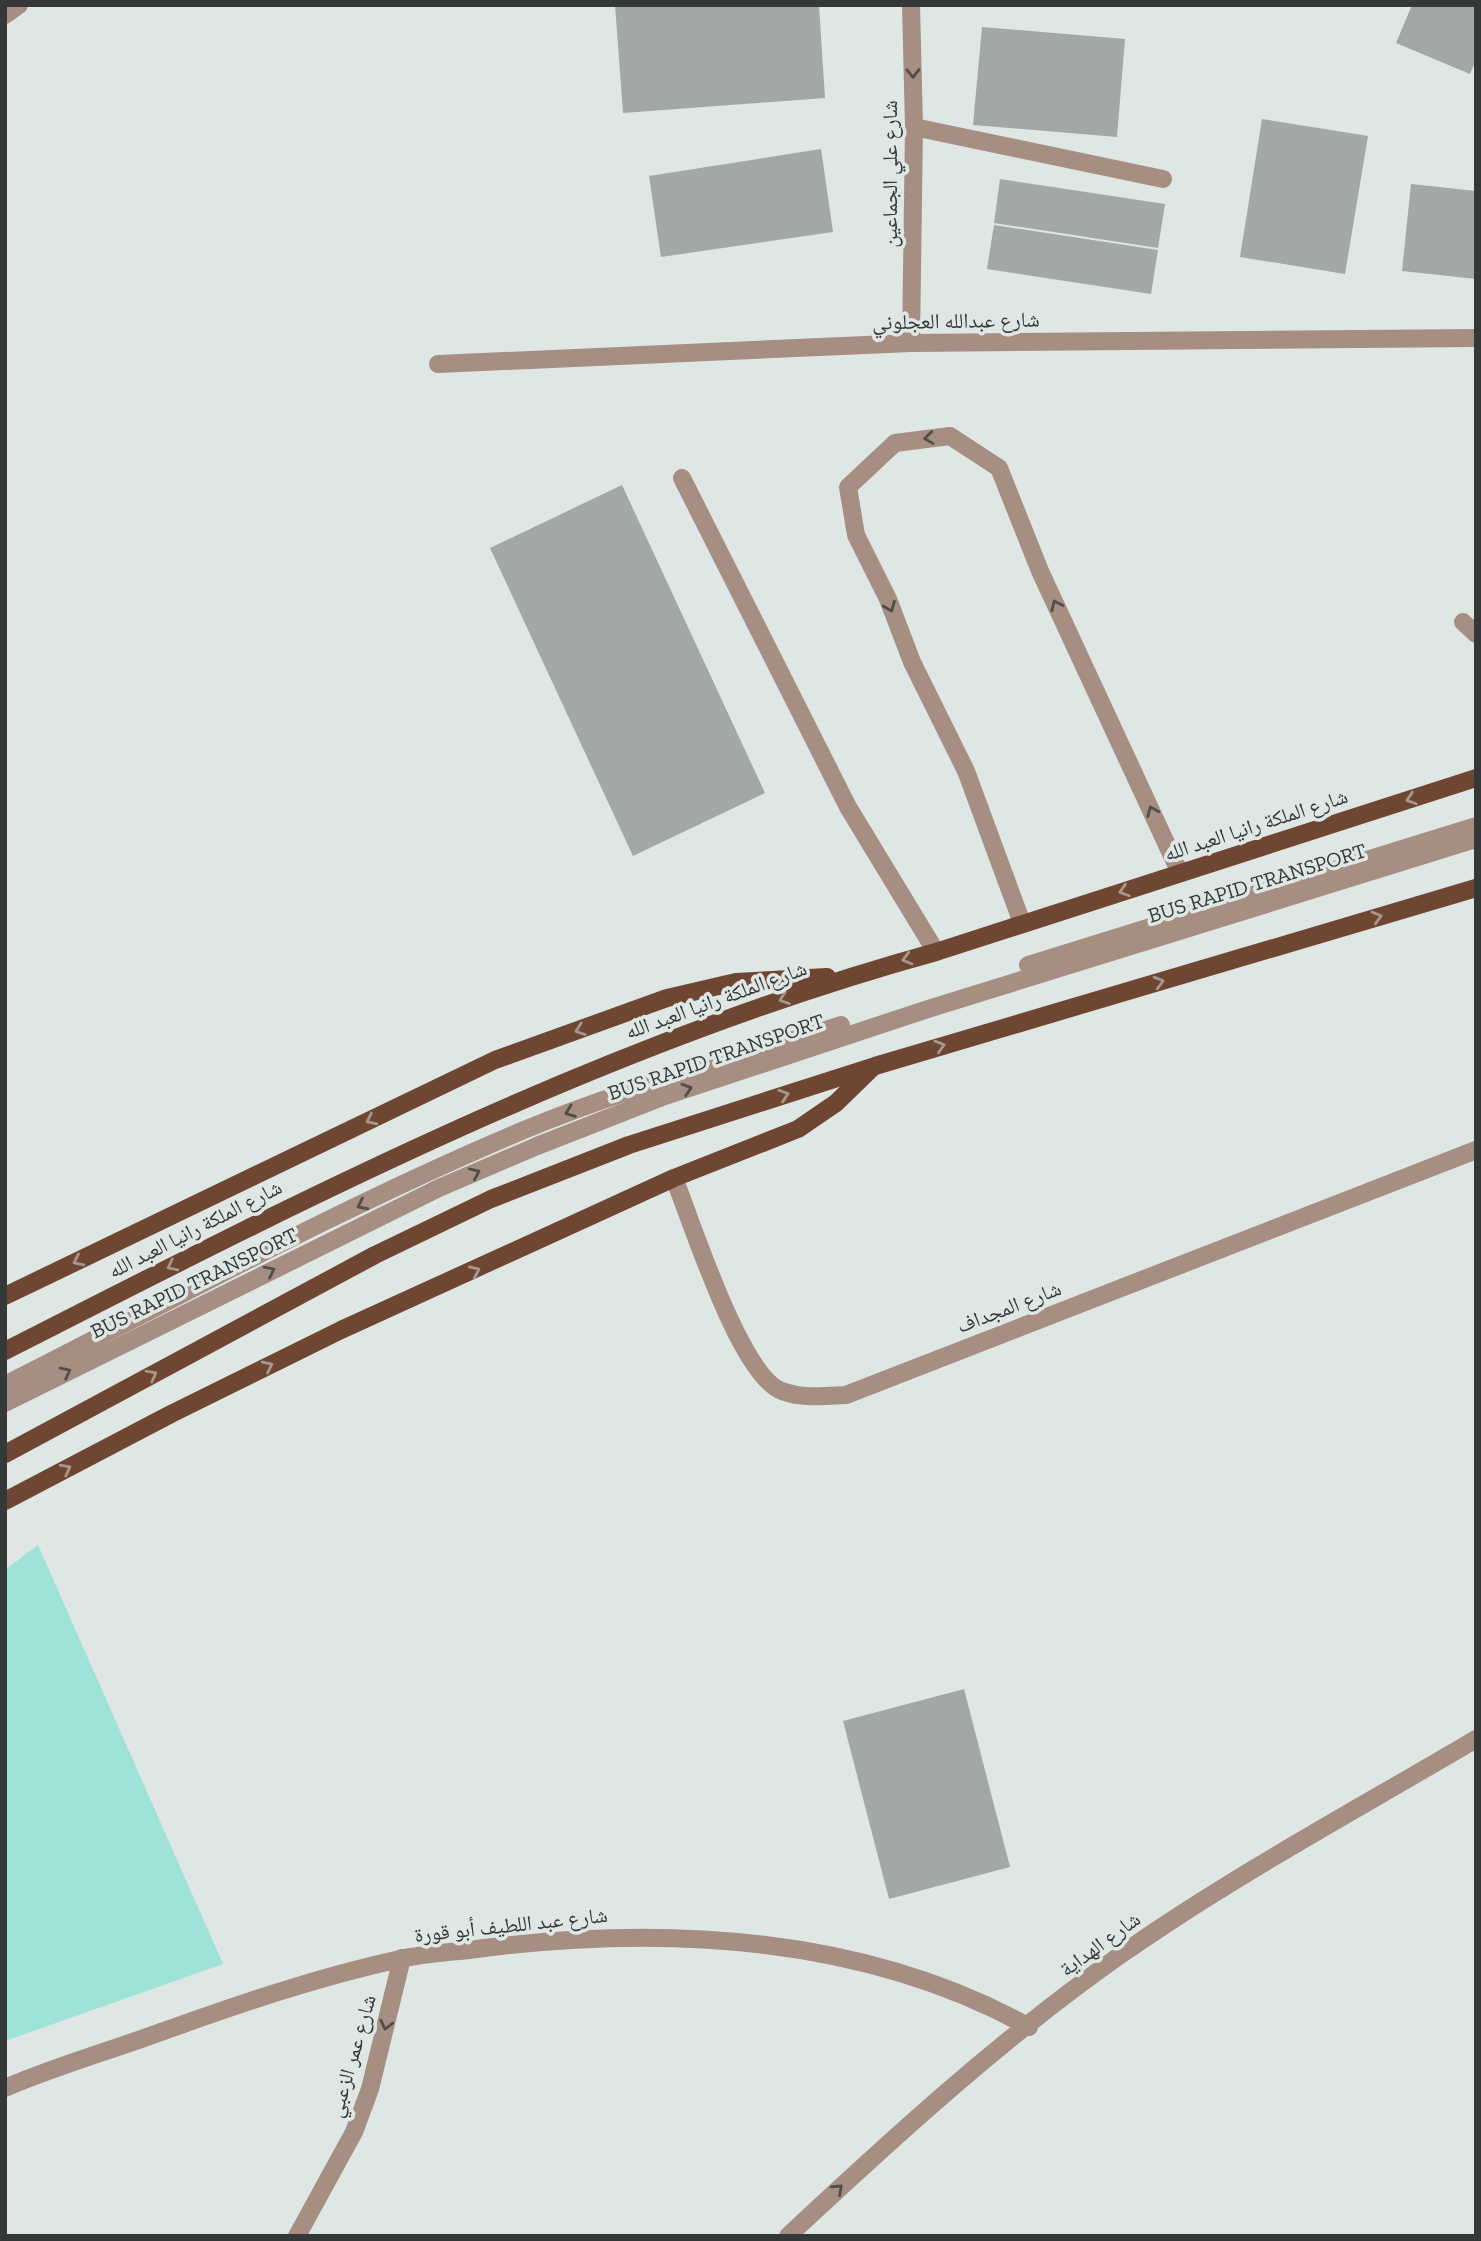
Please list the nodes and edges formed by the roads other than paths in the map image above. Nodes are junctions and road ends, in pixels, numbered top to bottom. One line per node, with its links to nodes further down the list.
1 (19, 5): 3 (street)
2 (911, 5): 4 (street, شارع علي الجماعين, one-way to 4)
3 (5, 15)
4 (914, 127): 5 (street); 7 (street, شارع علي الجماعين)
5 (1163, 180)
6 (1476, 338): 7 (street, شارع عبدالله العجلوني)
7 (911, 343): 8 (street, شارع عبدالله العجلوني)
8 (438, 364)
9 (682, 478): 16 (street)
10 (1476, 778): 13 (main road, شارع الملكة رانيا العبد الله, one-way to 13)
11 (1476, 826): 23 (street, BUS RAPID TRANSPORT, one-way to 23)
12 (1476, 839): 24 (street, BUS RAPID TRANSPORT, one-way to 12)
13 (1180, 873): 15 (main road, شارع الملكة رانيا العبد الله, one-way to 15); 15 (street, one-way to 15)
14 (1476, 888): 18 (main road, one-way to 14)
15 (1022, 923): 16 (main road, شارع الملكة رانيا العبد الله)
16 (936, 951): 17 (main road, شارع الملكة رانيا العبد الله, one-way to 17)
17 (848, 976): 21 (main road, one-way to 21); 22 (main road, شارع الملكة رانيا العبد الله, one-way to 22)
18 (875, 1066): 20 (main road); 25 (main road, one-way to 18)
19 (1476, 1150): 20 (street, شارع المجداف)
20 (674, 1178): 26 (main road, one-way to 20)
21 (6, 1295)
22 (5, 1351)
23 (5, 1385)
24 (5, 1403)
25 (5, 1454)
26 (5, 1501)
27 (1476, 1739): 29 (street, شارع الهداية)
28 (402, 1958): 29 (street, شارع عبد اللطيف أبو قورة); 30 (street, شارع عبد اللطيف أبو قورة); 31 (street, شارع عمر الزعبي, one-way to 31)
29 (1029, 2026): 32 (street, شارع الهداية, one-way to 29)
30 (5, 2088)
31 (297, 2236)
32 (788, 2236)

